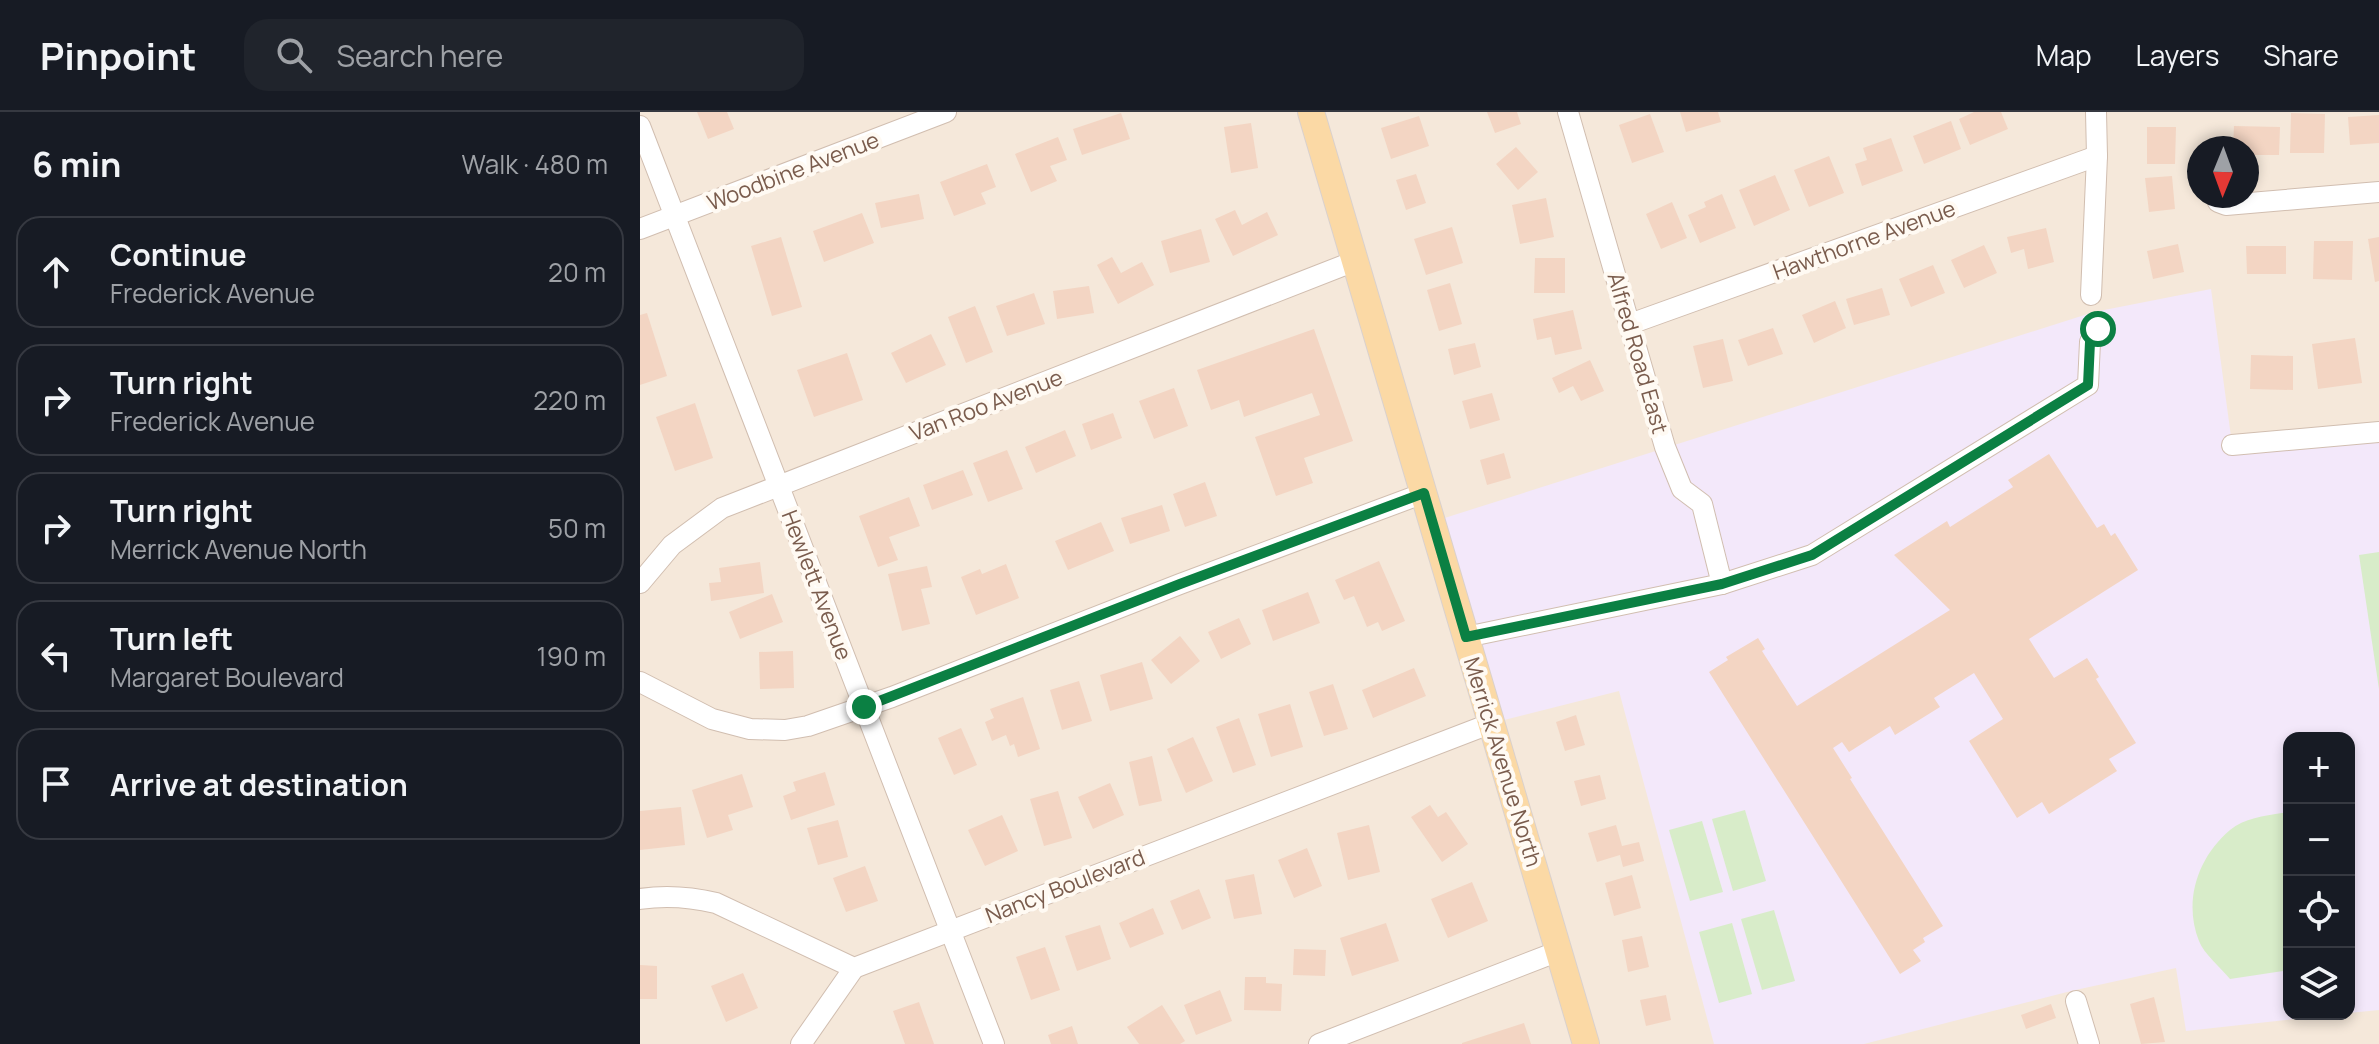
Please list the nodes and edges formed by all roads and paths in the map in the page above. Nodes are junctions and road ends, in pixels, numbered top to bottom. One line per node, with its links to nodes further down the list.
1 (946, 112): 9 (street, Woodbine Avenue)
2 (1311, 112): 11 (main road, Merrick Avenue North)
3 (1568, 112): 13 (street, Alfred Road East)
4 (2096, 112): 6 (street)
5 (640, 126): 9 (street, Hewlett Avenue)
6 (2097, 156): 12 (street); 13 (street, Hawthorne Avenue)
7 (2379, 192): 8 (street)
8 (2259, 202)
9 (675, 216): 10 (street, Woodbine Avenue); 17 (street, Hewlett Avenue)
10 (640, 229)
11 (1355, 261): 17 (street, Van Roo Avenue); 18 (main road, Merrick Avenue North)
12 (2091, 295)
13 (1630, 324): 20 (street, Alfred Road East)
14 (2098, 329): 20 (street)
15 (2379, 432): 16 (street)
16 (2232, 445)
17 (779, 486): 19 (street, Van Roo Avenue); 23 (street, Hewlett Avenue)
18 (1424, 493): 21 (main road, Merrick Avenue North); 23 (street)
19 (640, 583)
20 (1722, 584): 21 (street)
21 (1466, 637): 24 (main road, Merrick Avenue North)
22 (640, 682): 23 (street)
23 (864, 707): 26 (street, Hewlett Avenue)
24 (1492, 723): 26 (street, Nancy Boulevard); 27 (main road, Merrick Avenue North)
25 (640, 899): 28 (street)
26 (950, 930): 28 (street, Nancy Boulevard); 31 (street, Hewlett Avenue)
27 (1559, 951): 32 (street); 33 (main road, Merrick Avenue North)
28 (854, 968): 30 (street)
29 (2076, 1001): 34 (street)
30 (801, 1044)
31 (994, 1044)
32 (1319, 1044)
33 (1586, 1044)
34 (2089, 1044)

